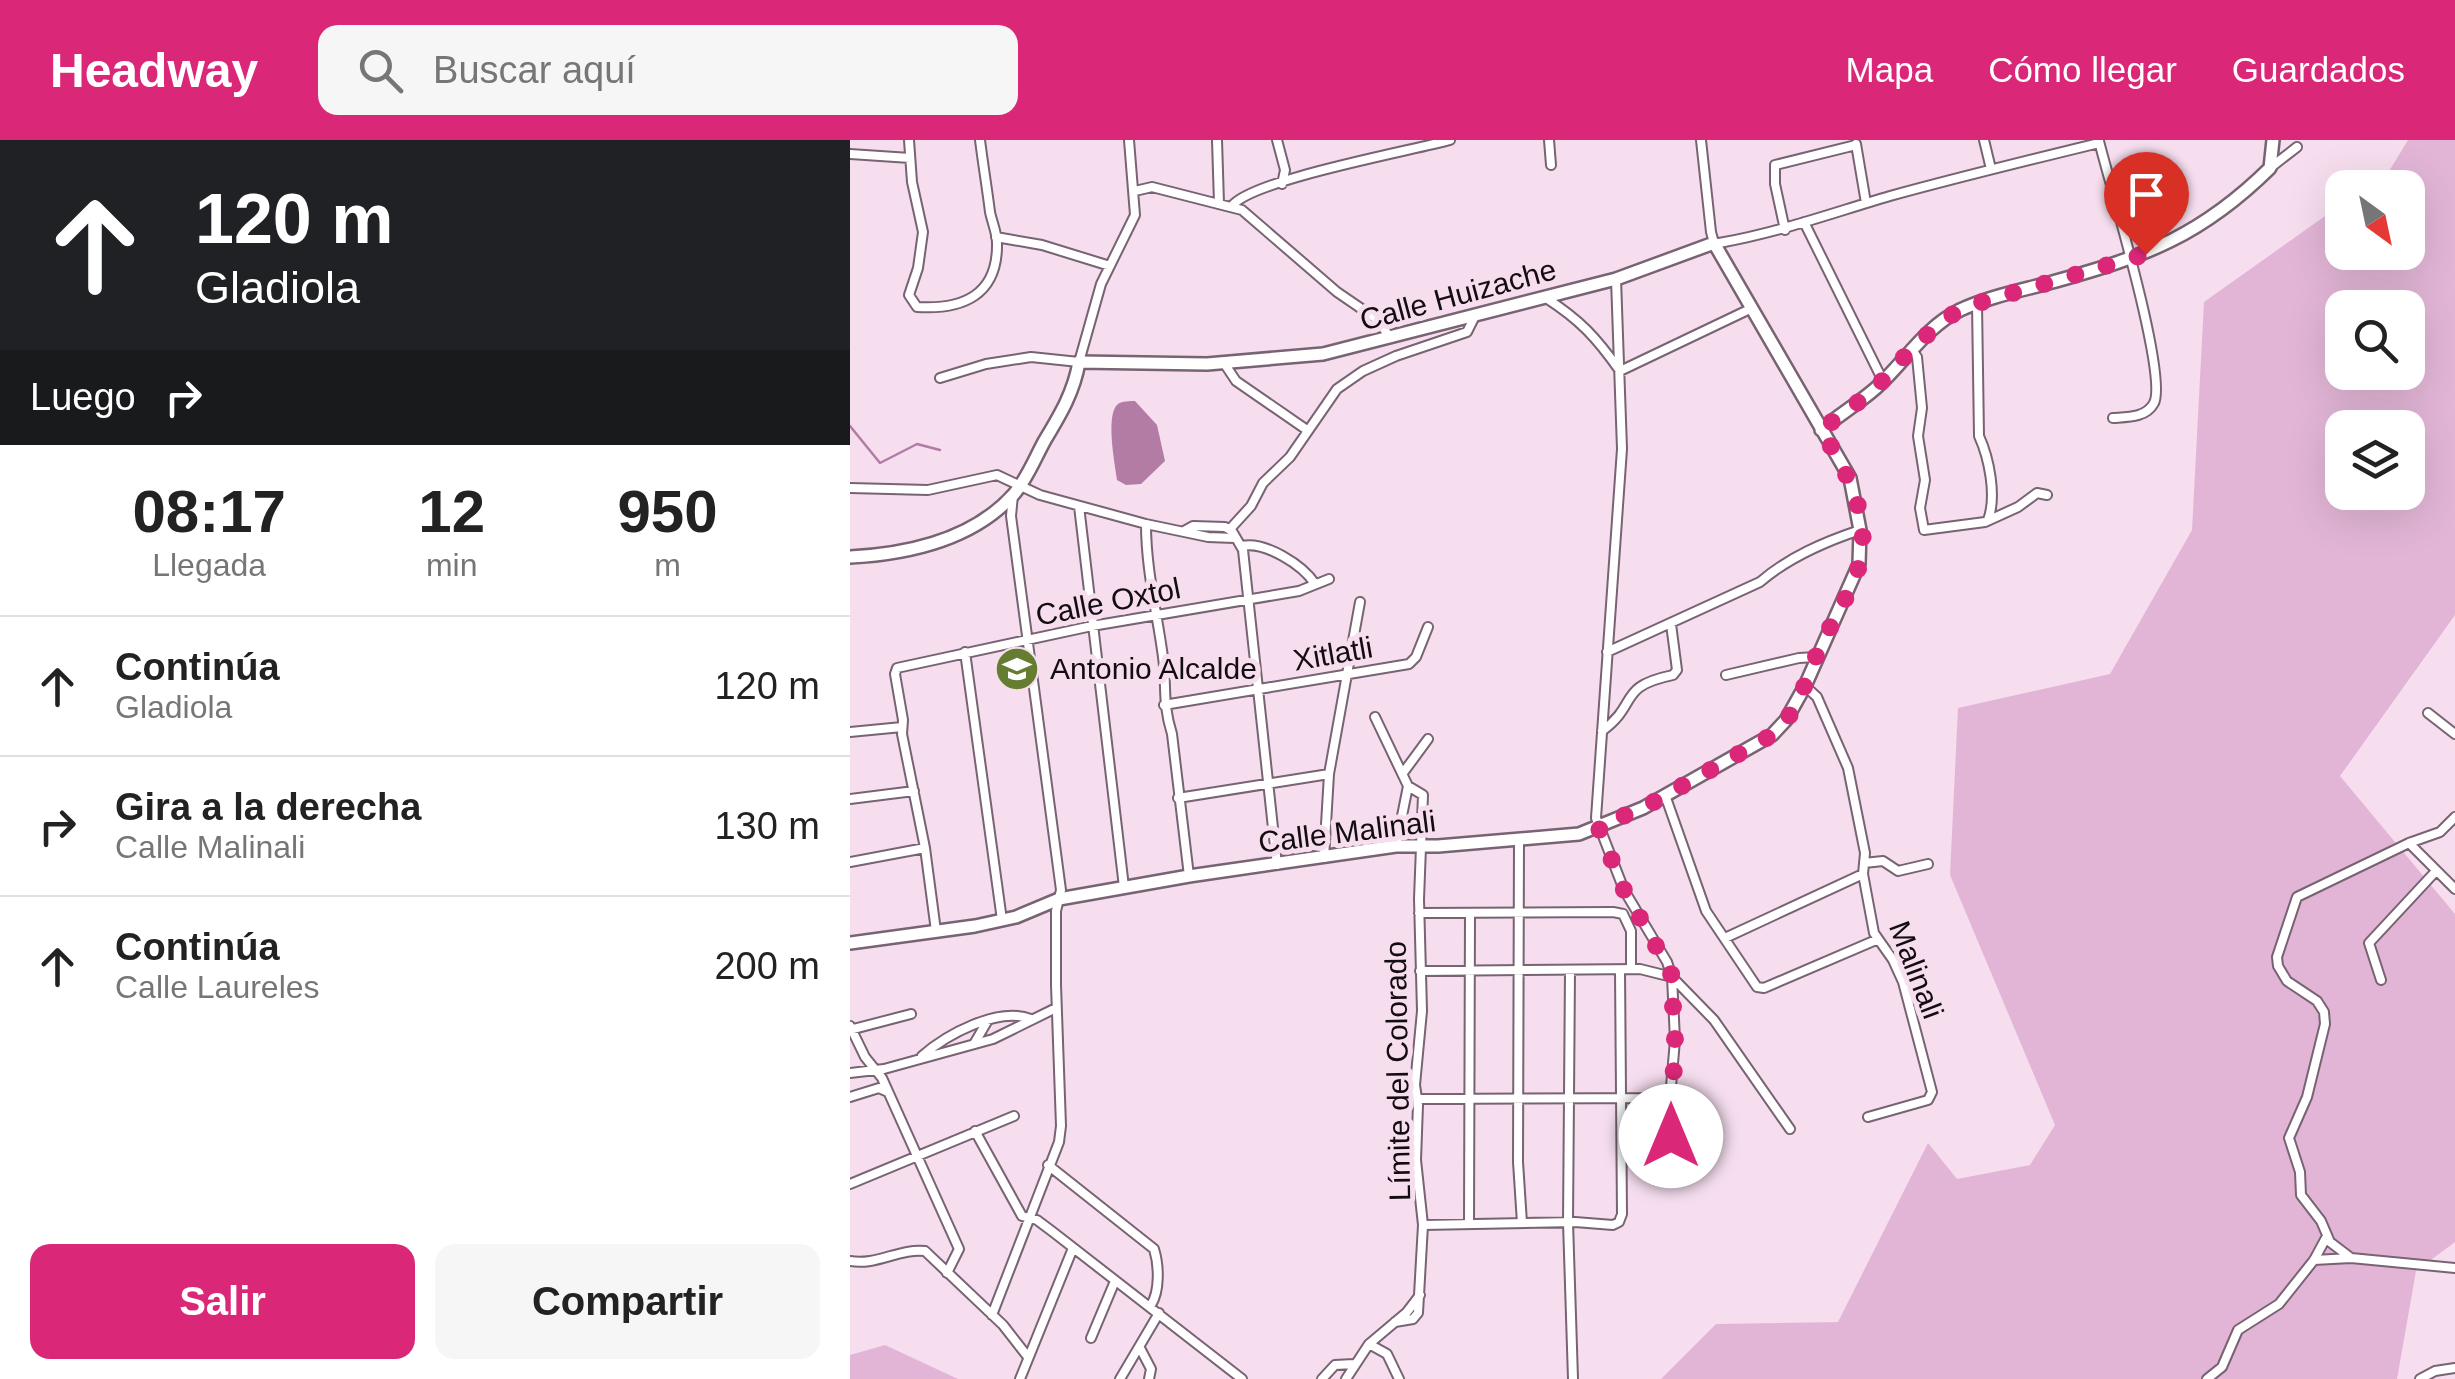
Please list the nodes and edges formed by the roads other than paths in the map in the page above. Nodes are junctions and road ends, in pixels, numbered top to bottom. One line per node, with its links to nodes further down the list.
1 (908, 140): 15 (street)
2 (980, 140): 26 (street)
3 (1129, 140): 20 (street)
4 (1217, 140): 22 (street)
5 (1276, 140): 19 (street)
6 (1450, 140): 19 (street)
7 (1549, 140): 16 (street)
8 (1701, 140): 27 (street)
9 (1984, 140): 18 (street)
10 (2272, 140): 17 (street)
11 (2099, 142): 18 (street, Calle Huizache); 28 (street)
12 (1856, 143): 21 (street); 25 (street)
13 (2297, 147): 17 (street)
14 (850, 154): 15 (street)
15 (910, 158): 26 (street)
16 (1551, 165)
17 (2270, 168): 28 (street)
18 (1991, 169): 21 (street, Calle Huizache)
19 (1282, 184): 23 (street)
20 (1134, 191): 22 (street); 29 (street)
21 (1866, 203): 24 (street, Calle Huizache)
22 (1219, 204): 23 (street)
23 (1232, 206): 35 (street)
24 (1804, 222): 25 (street, Calle Huizache); 41 (street)
25 (1785, 230): 27 (street, Calle Huizache)
26 (996, 237): 29 (street)
27 (1714, 243): 30 (street, Calle Huizache); 33 (street, Calle Malinali)
28 (2129, 260): 32 (street); 42 (street)
29 (1110, 266): 37 (street)
30 (1616, 280): 31 (street, Calle Huizache); 39 (street)
31 (1546, 298): 34 (street, Calle Huizache); 39 (street)
32 (1977, 304): 36 (street); 49 (street)
33 (1750, 308): 39 (street); 44 (street, Calle Malinali)
34 (1475, 316): 35 (street, Calle Huizache); 43 (street)
35 (1391, 338): 38 (street, Calle Huizache)
36 (1911, 349): 41 (street); 49 (street)
37 (1079, 362): 38 (street, Calle Huizache); 40 (street, Calle Huizache); 46 (street)
38 (1224, 363): 43 (street)
39 (1620, 371): 65 (street)
40 (940, 378)
41 (1882, 382): 44 (street)
42 (2113, 418)
43 (1307, 430): 52 (street)
44 (1821, 430): 51 (street, Calle Malinali)
45 (850, 488): 46 (street)
46 (1016, 490): 48 (street); 54 (street); 63 (street)
47 (2047, 495): 49 (street)
48 (1079, 506): 50 (street); 61 (street)
49 (1988, 520)
50 (1146, 524): 52 (street); 59 (street)
51 (1860, 530): 60 (street); 66 (street, Calle Malinali)
52 (1232, 534): 53 (street)
53 (1242, 546): 56 (street); 57 (street)
54 (850, 558)
55 (1329, 579): 56 (street, Calle Oxtol)
56 (1315, 584): 57 (street, Calle Oxtol)
57 (1247, 599): 59 (street, Calle Oxtol); 70 (street)
58 (1360, 602): 67 (street)
59 (1154, 614): 61 (street, Calle Oxtol); 71 (street)
60 (1672, 624): 65 (street); 75 (street)
61 (1092, 626): 63 (street, Calle Oxtol); 102 (street)
62 (1428, 627): 67 (street, Xitlatli)
63 (1029, 642): 64 (street, Calle Oxtol); 104 (street)
64 (965, 652): 74 (street, Calle Oxtol); 110 (street)
65 (1607, 652): 75 (street)
66 (1816, 657): 68 (street); 69 (street, Calle Malinali)
67 (1346, 674): 70 (street, Xitlatli); 80 (street)
68 (1726, 675)
69 (1805, 686): 84 (street, Calle Malinali); 96 (street, Malinali)
70 (1261, 689): 71 (street, Xitlatli); 81 (street)
71 (1164, 705): 86 (street)
72 (2428, 713): 77 (street)
73 (1375, 717): 79 (street)
74 (902, 727): 76 (street); 83 (street)
75 (1602, 730): 88 (street)
76 (850, 732)
77 (2455, 734)
78 (1428, 740): 79 (street)
79 (1403, 773): 82 (street)
80 (1328, 774): 81 (street); 94 (street)
81 (1270, 782): 86 (street); 98 (street)
82 (1408, 786): 91 (street); 92 (street, Límite del Colorado)
83 (914, 790): 85 (street); 93 (street)
84 (1665, 796): 88 (street, Calle Malinali); 112 (street)
85 (850, 798)
86 (1178, 798): 101 (street)
87 (2455, 816): 90 (street)
88 (1598, 826): 89 (street, Calle Malinali); 105 (street)
89 (1519, 840): 92 (street, Calle Malinali); 107 (street)
90 (2408, 842): 99 (street); 153 (street)
91 (1396, 846): 92 (street, Calle Malinali); 94 (street, Calle Malinali)
92 (1422, 846): 106 (street, Límite del Colorado)
93 (924, 848): 95 (street); 111 (street)
94 (1324, 858): 98 (street, Calle Malinali)
95 (850, 862)
96 (1864, 863): 97 (street); 100 (street, Malinali)
97 (1928, 864)
98 (1277, 865): 101 (street, Calle Malinali)
99 (2436, 872): 103 (street); 122 (street)
100 (1863, 874): 112 (street); 113 (street, Malinali)
101 (1189, 876): 102 (street, Calle Malinali)
102 (1124, 887): 104 (street, Calle Malinali)
103 (2455, 890)
104 (1059, 899): 110 (street, Calle Malinali); 123 (street)
105 (1634, 906): 109 (street); 121 (street)
106 (1420, 913): 108 (street); 119 (street, Límite del Colorado)
107 (1519, 913): 108 (street); 109 (street); 116 (street)
108 (1470, 914): 120 (street)
109 (1623, 914): 115 (street)
110 (1002, 920): 111 (street, Calle Malinali)
111 (936, 931): 114 (street, Calle Malinali)
112 (1724, 938): 113 (street)
113 (1876, 940): 141 (street, Malinali)
114 (850, 942)
115 (1631, 969): 118 (street); 121 (street)
116 (1521, 971): 117 (street); 120 (street); 135 (street)
117 (1570, 971): 118 (street); 136 (street)
118 (1620, 971): 139 (street)
119 (1420, 972): 120 (street); 138 (street, Límite del Colorado)
120 (1470, 972): 134 (street)
121 (1672, 977): 137 (street); 142 (street)
122 (2381, 980)
123 (1056, 1008): 125 (street); 145 (street)
124 (911, 1014): 127 (street)
125 (1031, 1019): 126 (street); 128 (street)
126 (988, 1020): 128 (street); 129 (street)
127 (850, 1029): 130 (street)
128 (974, 1044): 129 (street)
129 (921, 1058): 130 (street)
130 (876, 1069): 131 (street); 132 (street)
131 (850, 1073)
132 (888, 1092): 133 (street); 144 (street)
133 (850, 1097)
134 (1469, 1098): 135 (street); 138 (street); 149 (street)
135 (1518, 1098): 136 (street); 150 (street)
136 (1570, 1098): 139 (street); 151 (street)
137 (1670, 1098): 139 (street); 146 (street)
138 (1418, 1099): 152 (street, Límite del Colorado)
139 (1621, 1099): 151 (street)
140 (1014, 1116): 143 (street)
141 (1868, 1116)
142 (1790, 1129)
143 (974, 1131): 144 (street); 148 (street)
144 (916, 1155): 147 (street); 159 (street)
145 (1048, 1165): 148 (street); 161 (street)
146 (1671, 1173)
147 (850, 1184)
148 (1029, 1218): 154 (street); 163 (street)
149 (1469, 1222): 150 (street); 152 (street)
150 (1522, 1222): 151 (street)
151 (1568, 1222): 177 (street)
152 (1423, 1225): 165 (street, Límite del Colorado)
153 (2326, 1236): 155 (street); 156 (street)
154 (1073, 1248): 160 (street); 167 (street)
155 (2351, 1258): 156 (street); 158 (street)
156 (2314, 1260): 178 (street)
157 (850, 1261): 159 (street)
158 (2455, 1268)
159 (948, 1273): 163 (street)
160 (1115, 1281): 161 (street); 164 (street)
161 (1151, 1305): 162 (street)
162 (1159, 1313): 166 (street); 173 (street)
163 (992, 1315): 167 (street)
164 (1091, 1338)
165 (1369, 1344): 168 (street); 176 (street)
166 (1140, 1348): 171 (street); 172 (street)
167 (1028, 1357): 170 (street)
168 (1354, 1364): 174 (street); 175 (street)
169 (2455, 1368): 179 (street)
170 (1020, 1379)
171 (1120, 1379)
172 (1149, 1379)
173 (1242, 1379)
174 (1322, 1379)
175 (1346, 1379)
176 (1399, 1379)
177 (1574, 1379)
178 (2208, 1379)
179 (2420, 1379)

